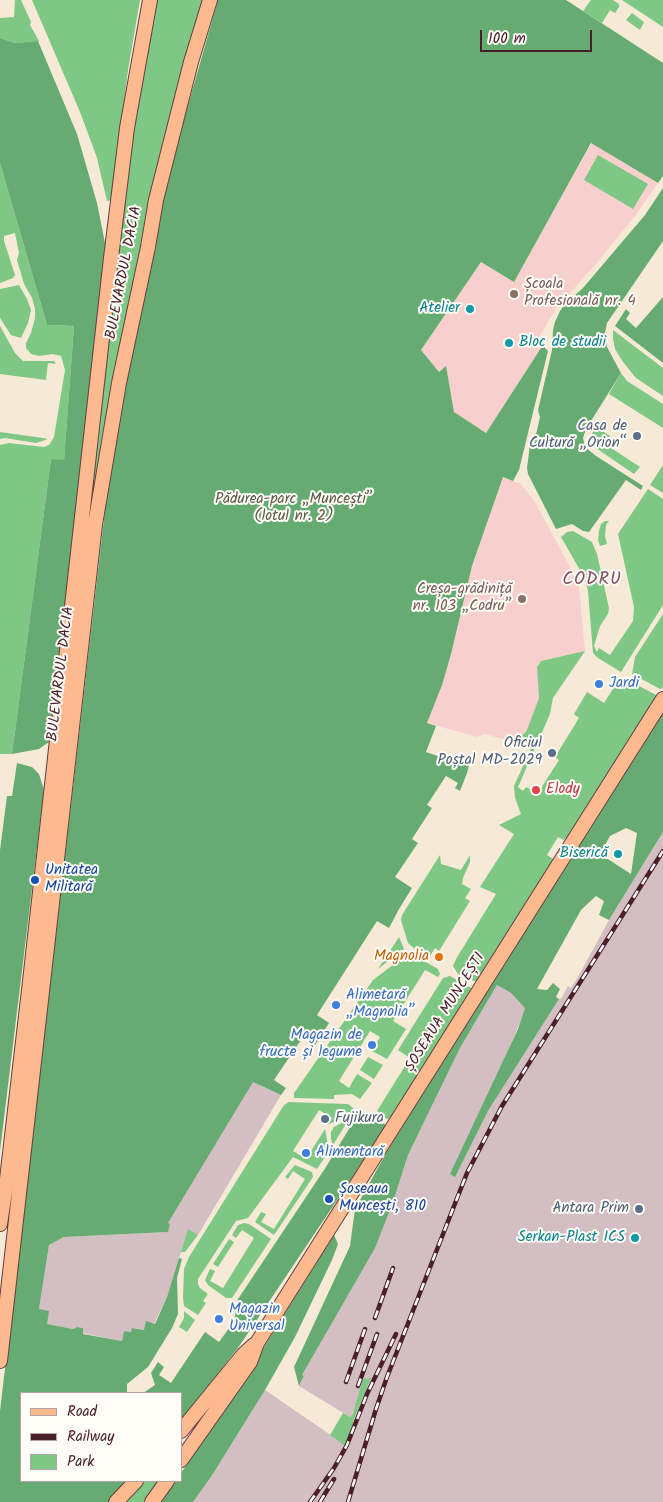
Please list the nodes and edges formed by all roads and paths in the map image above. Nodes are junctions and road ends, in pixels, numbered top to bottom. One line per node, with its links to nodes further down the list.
1 (150, 0): 4 (main road, BULEVARDUL DACIA)
2 (210, 0): 4 (main road, BULEVARDUL DACIA)
3 (663, 699): 7 (main road, ȘOSEAUA MUNCEȘTI)
4 (62, 756): 5 (main road, BULEVARDUL DACIA); 6 (main road, BULEVARDUL DACIA)
5 (0, 1224)
6 (4, 1280): 8 (main road, BULEVARDUL DACIA)
7 (257, 1343): 9 (main road, ȘOSEAUA MUNCEȘTI); 10 (main road, ȘOSEAUA MUNCEȘTI)
8 (0, 1361)
9 (182, 1430)
10 (182, 1459)
11 (135, 1482): 13 (main road)
12 (166, 1482): 14 (main road)
13 (116, 1502)
14 (152, 1502)

